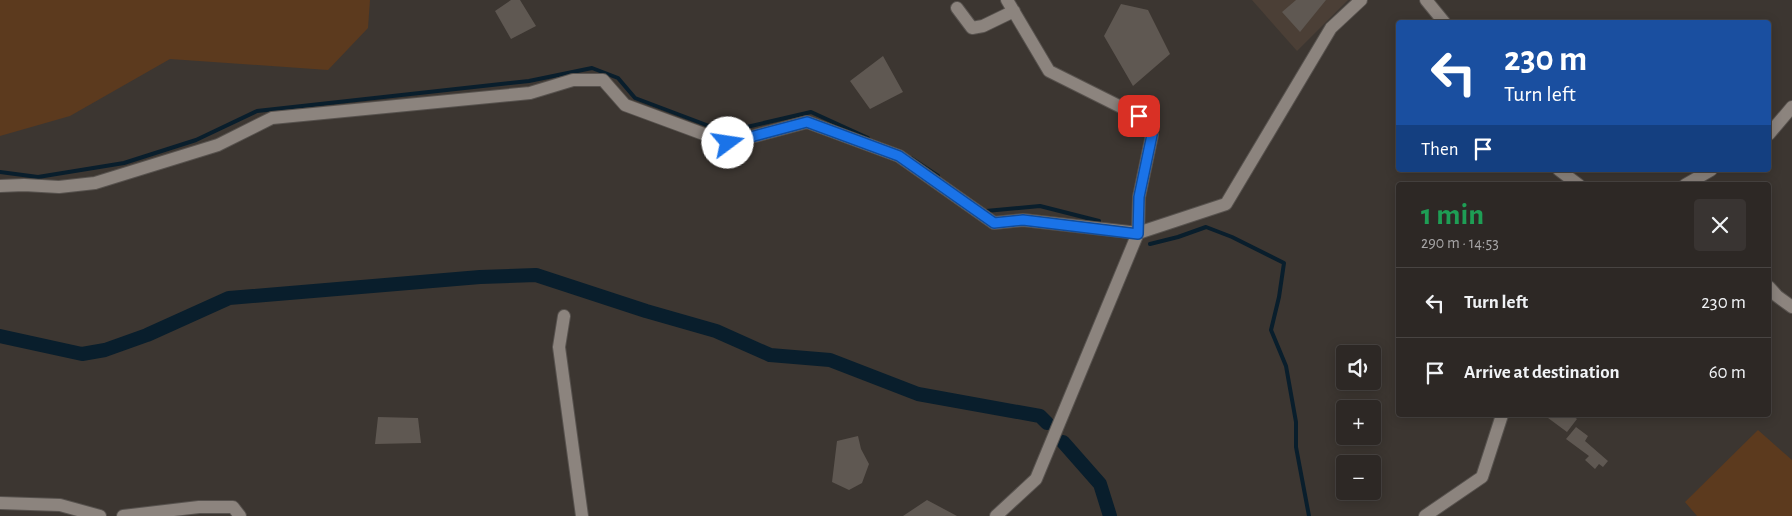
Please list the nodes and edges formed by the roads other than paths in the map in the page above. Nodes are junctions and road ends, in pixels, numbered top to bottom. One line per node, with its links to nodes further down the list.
1 (1361, 0): 13 (street)
2 (1426, 0): 5 (street)
3 (1010, 5): 4 (street); 13 (street)
4 (957, 8)
5 (1442, 20)
6 (1792, 108): 7 (street)
7 (1771, 132)
8 (1562, 172): 10 (street)
9 (1708, 172): 11 (street)
10 (1575, 182)
11 (1690, 182)
12 (0, 186): 13 (street)
13 (1138, 234): 23 (street)
14 (1771, 289): 15 (street)
15 (1792, 307)
16 (564, 316): 22 (street)
17 (1501, 417): 24 (street)
18 (0, 503): 19 (street)
19 (100, 516)
20 (123, 516): 21 (street)
21 (240, 516)
22 (582, 516)
23 (996, 516)
24 (1425, 516)

